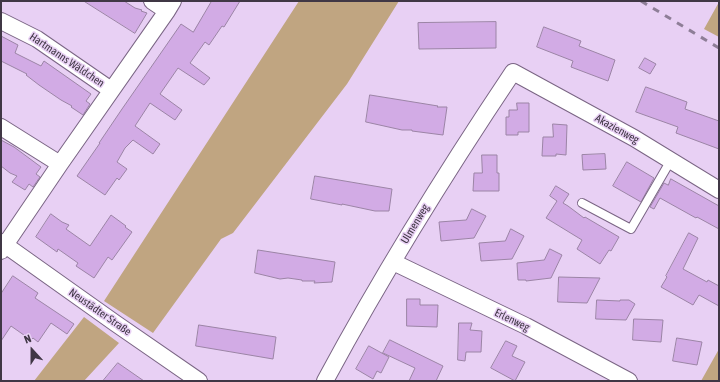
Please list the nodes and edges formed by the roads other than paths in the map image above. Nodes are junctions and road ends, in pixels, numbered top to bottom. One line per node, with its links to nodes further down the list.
1 (152, 1): 2 (street, Hartmanns Wäldchen)
2 (170, 6): 5 (street, Hartmanns Wäldchen)
3 (1, 21): 5 (street, Hartmanns Wäldchen)
4 (513, 72): 7 (street, Akazienweg); 12 (street, Ulmenweg)
5 (112, 90): 8 (street, Hartmanns Wäldchen)
6 (1, 127): 8 (street)
7 (671, 160): 9 (street, Akazienweg); 10 (lane)
8 (60, 164): 11 (street, Hartmanns Wäldchen)
9 (719, 190)
10 (582, 203)
11 (2, 246): 14 (street, Neustädter Straße)
12 (393, 262): 13 (street, Ulmenweg); 15 (street, Erlenweg)
13 (330, 379)
14 (199, 381)
15 (629, 381)

